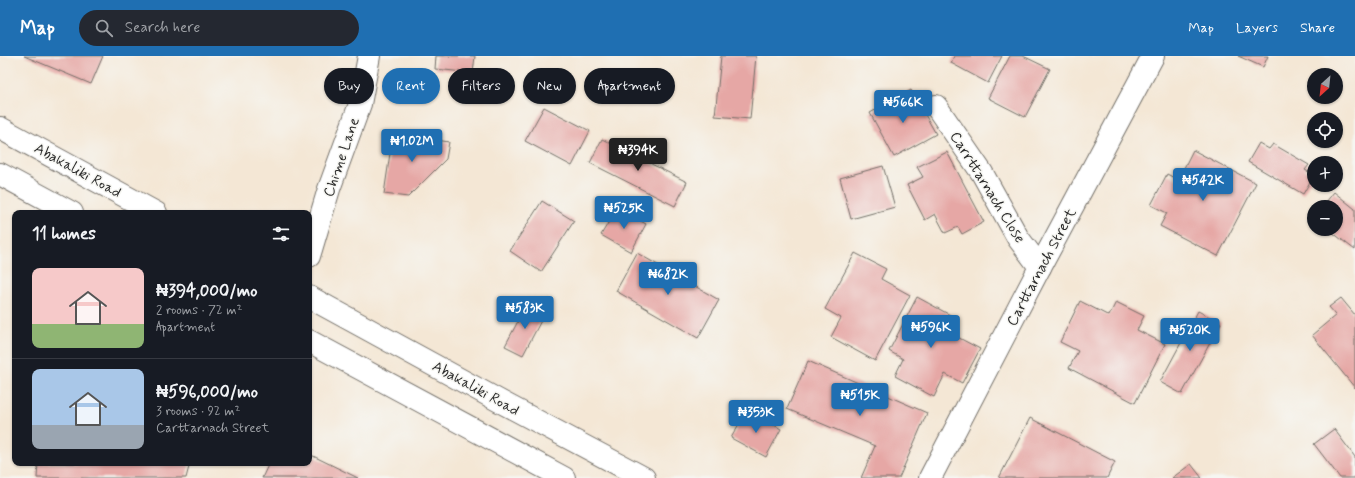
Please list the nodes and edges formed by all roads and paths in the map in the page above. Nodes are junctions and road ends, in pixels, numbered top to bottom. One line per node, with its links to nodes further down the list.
1 (369, 56): 8 (main road, Chime Lane)
2 (1153, 56): 9 (main road, Carttarnach Street)
3 (936, 106): 9 (main road, Carrttarnach Close)
4 (0, 128): 7 (main road, Abakaliki Road)
5 (0, 174): 6 (main road)
6 (66, 210)
7 (150, 210)
8 (312, 246)
9 (1040, 267): 14 (main road, Carttarnach Street)
10 (312, 299): 13 (main road, Abakaliki Road)
11 (312, 343): 12 (main road)
12 (564, 478)
13 (644, 478)
14 (930, 478)

